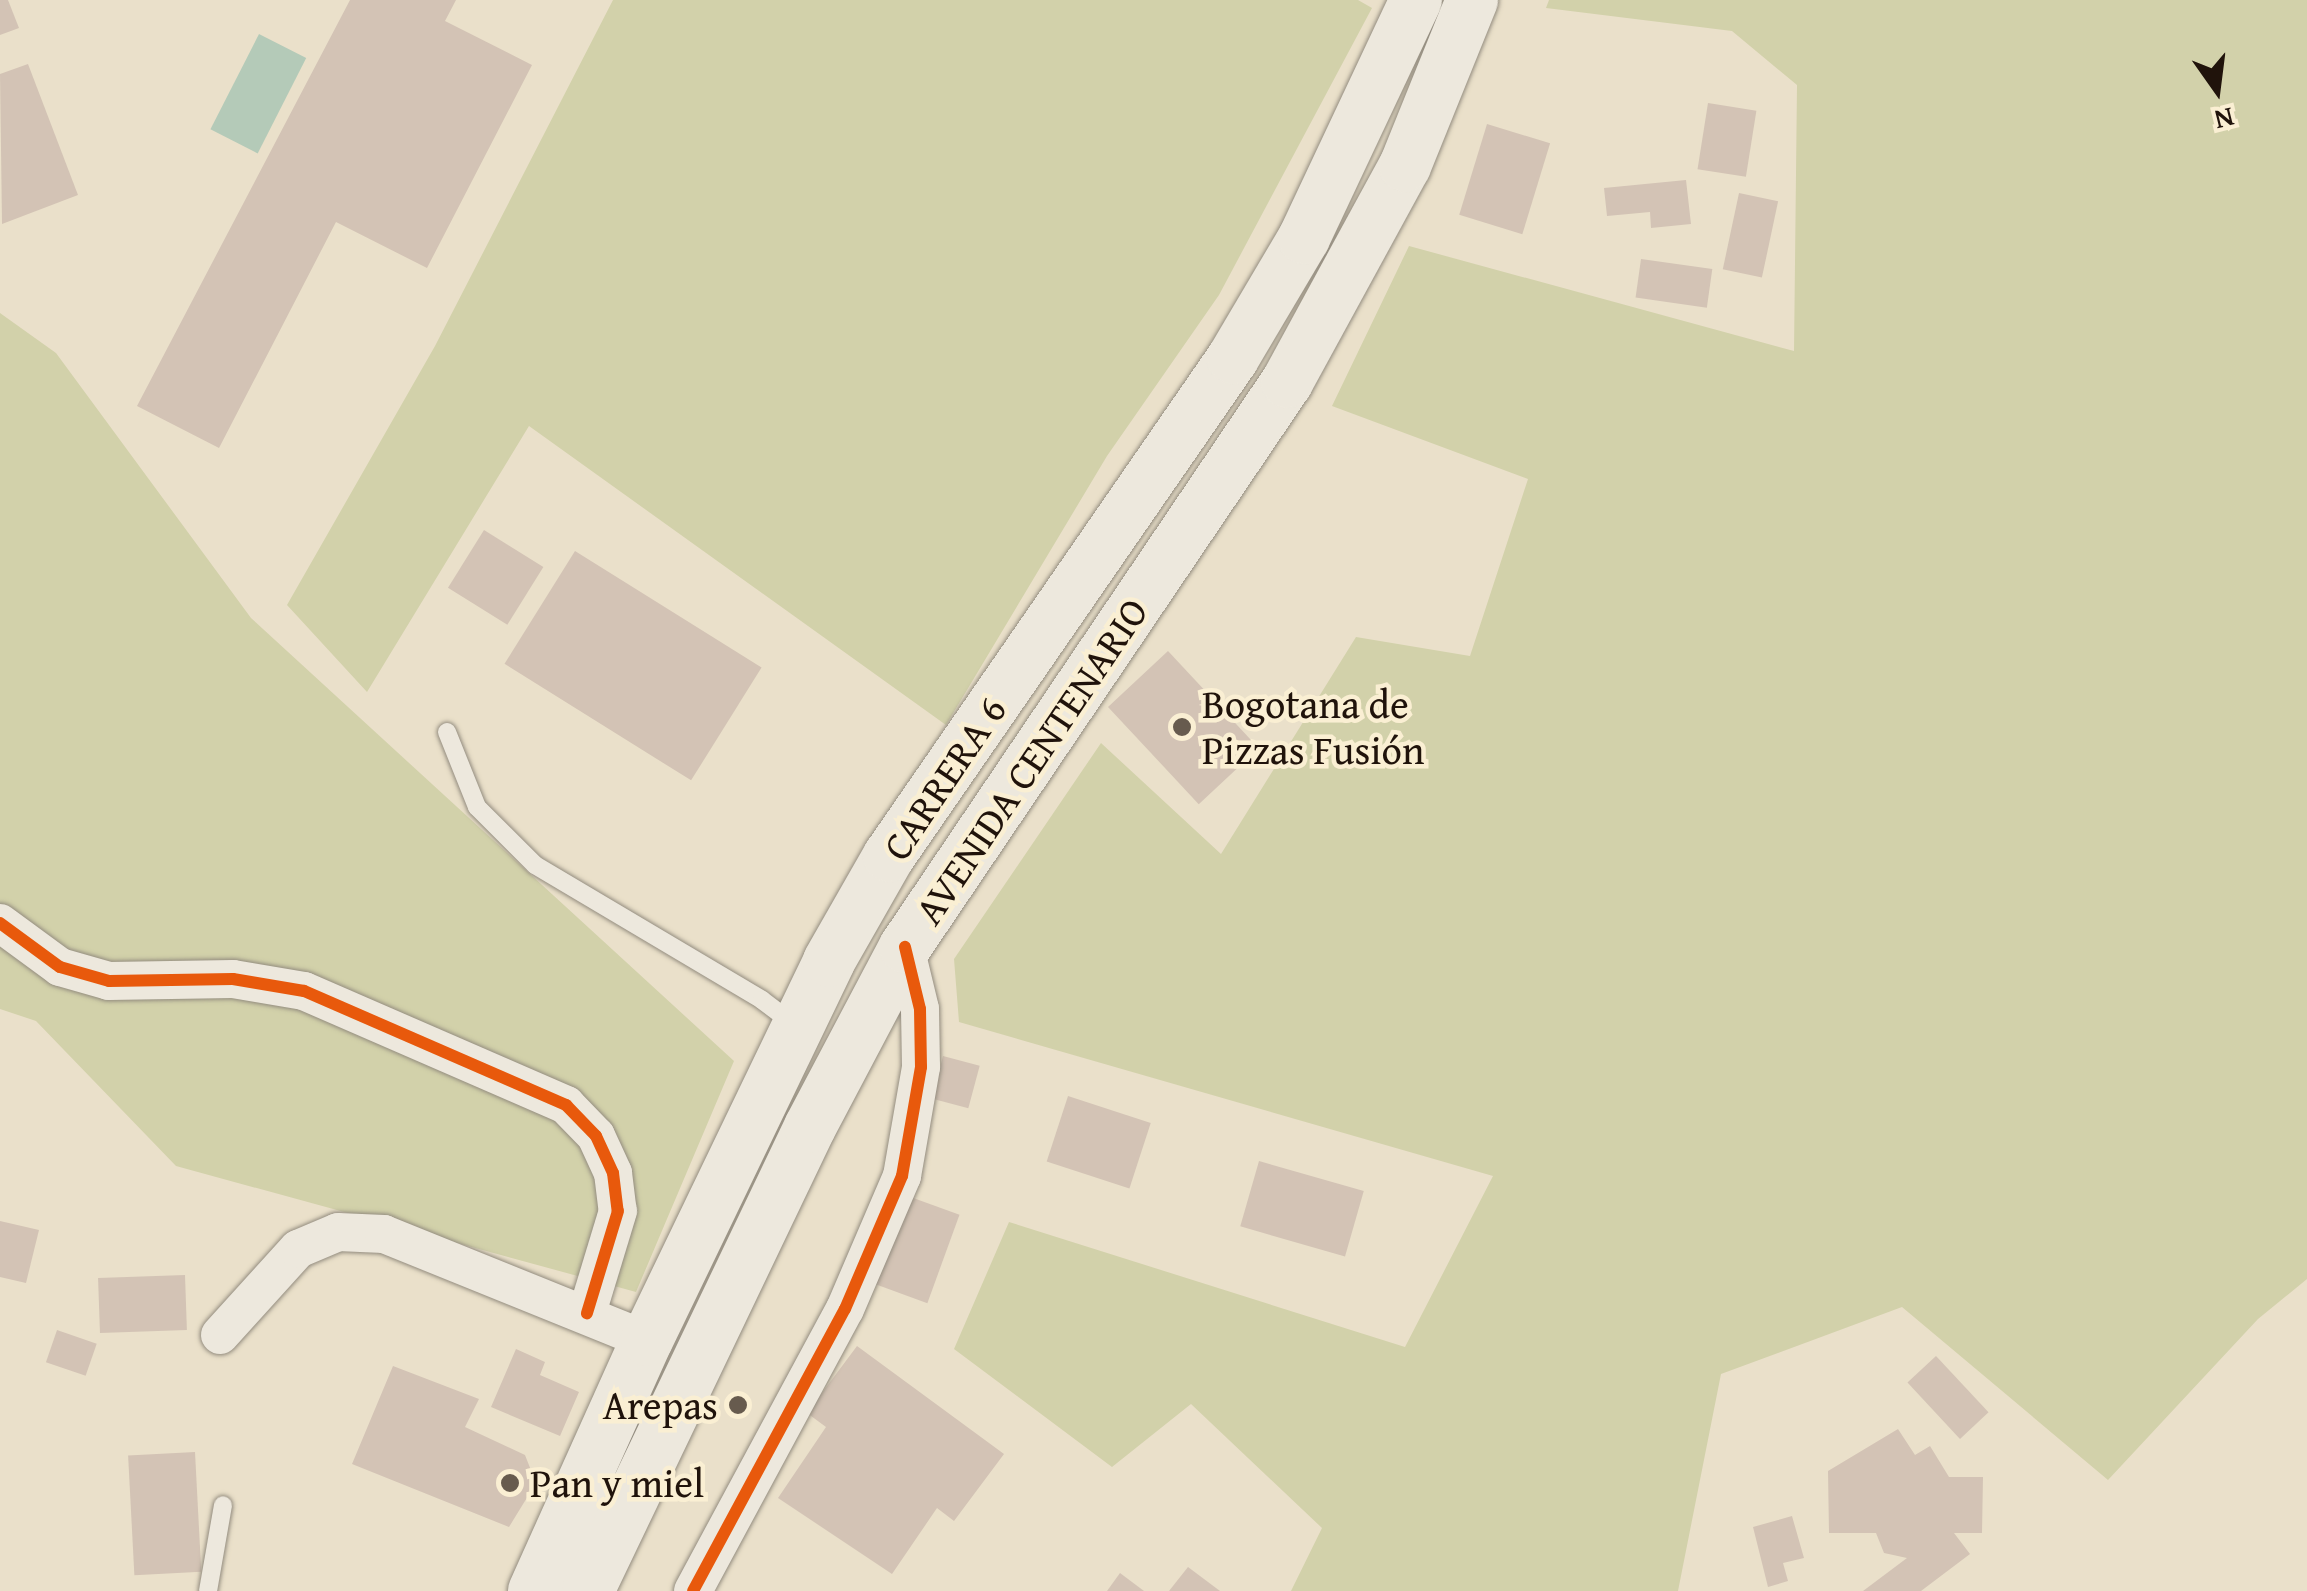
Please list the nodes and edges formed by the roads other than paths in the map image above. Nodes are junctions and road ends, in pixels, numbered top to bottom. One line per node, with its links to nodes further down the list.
1 (1416, 0): 6 (main road, CARRERA 6)
2 (1472, 0): 5 (main road, AVENIDA CENTENARIO)
3 (447, 732): 6 (lane)
4 (0, 922): 7 (street)
5 (905, 947): 13 (main road, AVENIDA CENTENARIO); 14 (street)
6 (796, 1026): 9 (main road, CARRERA 6)
7 (588, 1314): 8 (street); 9 (street)
8 (220, 1335)
9 (647, 1340): 12 (main road, CARRERA 6)
10 (223, 1505): 11 (lane)
11 (208, 1591)
12 (534, 1591)
13 (588, 1591)
14 (693, 1591)

